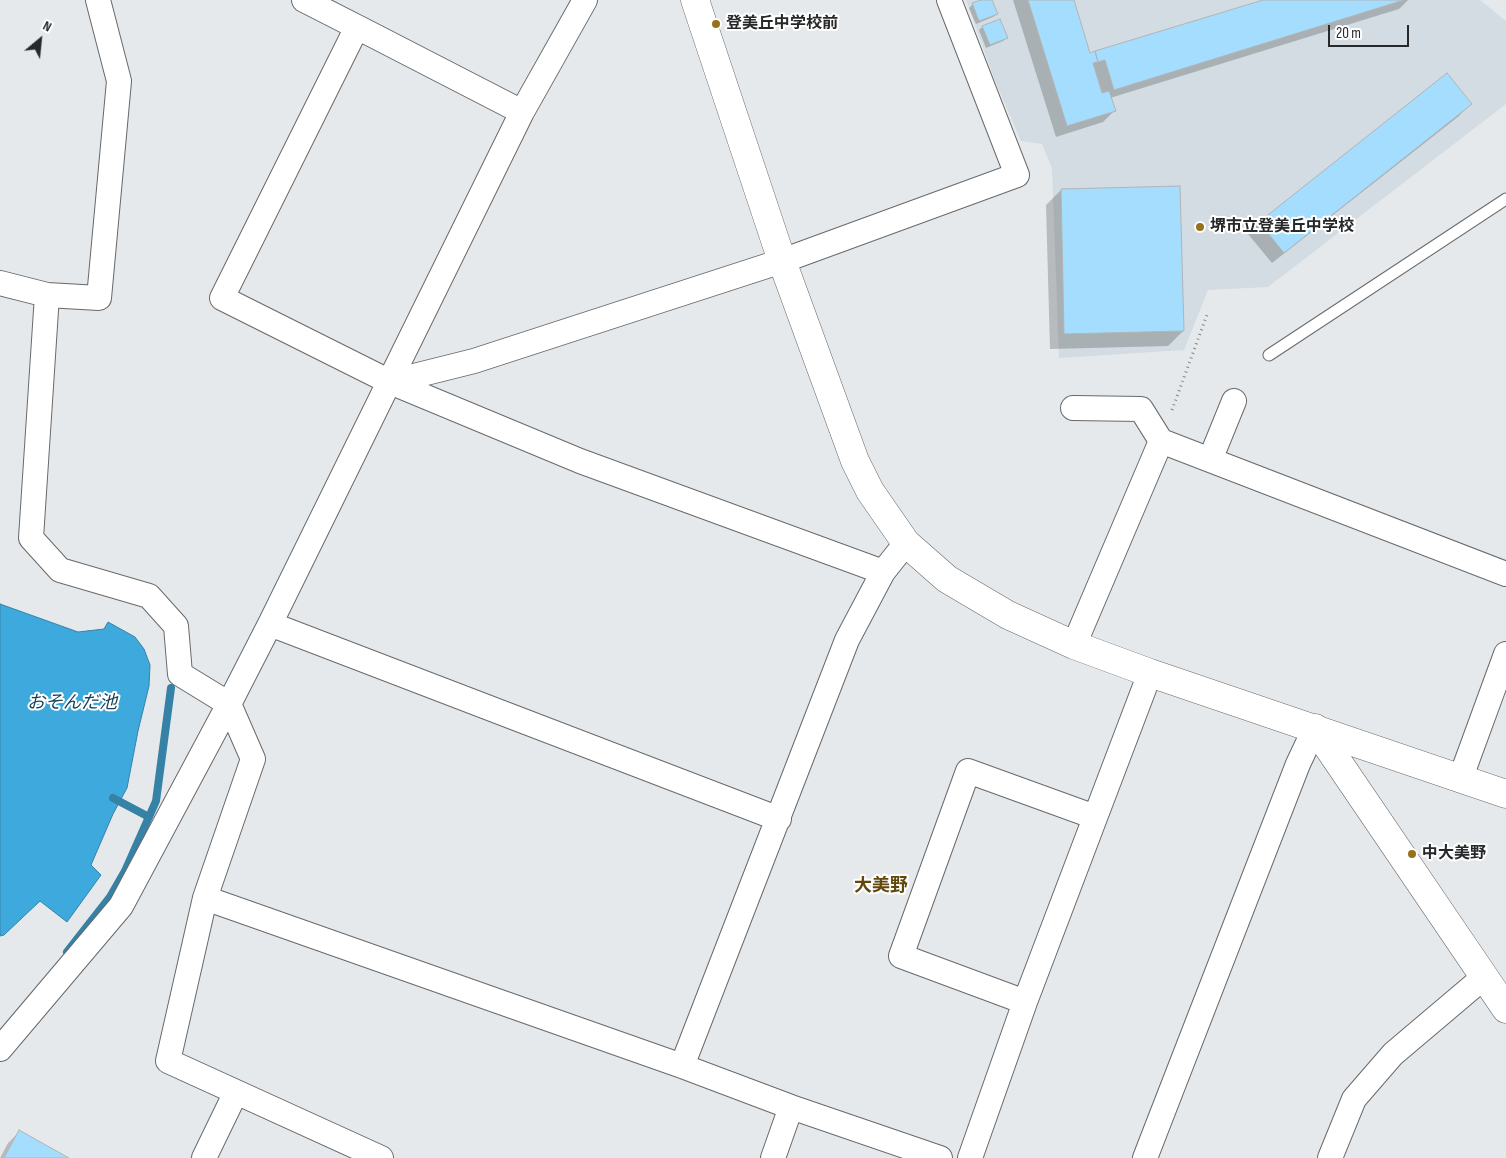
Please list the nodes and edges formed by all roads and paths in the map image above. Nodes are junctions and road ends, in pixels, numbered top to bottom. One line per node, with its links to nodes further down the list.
1 (98, 0): 11 (street)
2 (304, 0): 6 (street)
3 (585, 0): 7 (street)
4 (695, 0): 9 (street)
5 (949, 0): 9 (street)
6 (357, 27): 7 (street); 14 (street)
7 (522, 112): 14 (street)
8 (1506, 199): 13 (lane)
9 (782, 261): 14 (street); 19 (street)
10 (0, 283): 11 (street)
11 (47, 294): 26 (street)
12 (1208, 312): 17 (path)
13 (1269, 355)
14 (390, 382): 20 (street); 22 (street)
15 (1234, 401): 18 (street)
16 (1073, 408): 17 (street)
17 (1161, 441): 18 (street); 23 (street)
18 (1210, 460): 21 (street)
19 (906, 544): 20 (street); 23 (street)
20 (883, 572): 31 (street)
21 (1506, 574)
22 (270, 624): 26 (street); 31 (street)
23 (1074, 645): 25 (street)
24 (1506, 654): 28 (street)
25 (1150, 674): 27 (street); 30 (street)
26 (229, 704): 32 (street); 36 (street)
27 (1315, 728): 28 (street); 33 (street); 45 (street)
28 (1461, 777): 29 (street)
29 (1506, 794)
30 (1095, 817): 34 (street); 34 (street)
31 (779, 819): 37 (street)
32 (206, 898): 37 (street); 38 (street)
33 (1484, 977): 35 (street); 46 (street)
34 (1026, 1002): 44 (street)
35 (1506, 1009)
36 (5, 1036)
37 (682, 1066): 39 (street)
38 (236, 1092): 40 (street); 41 (street)
39 (791, 1108): 42 (street); 43 (street)
40 (204, 1158)
41 (381, 1158)
42 (773, 1158)
43 (940, 1158)
44 (970, 1158)
45 (1144, 1158)
46 (1330, 1158)

